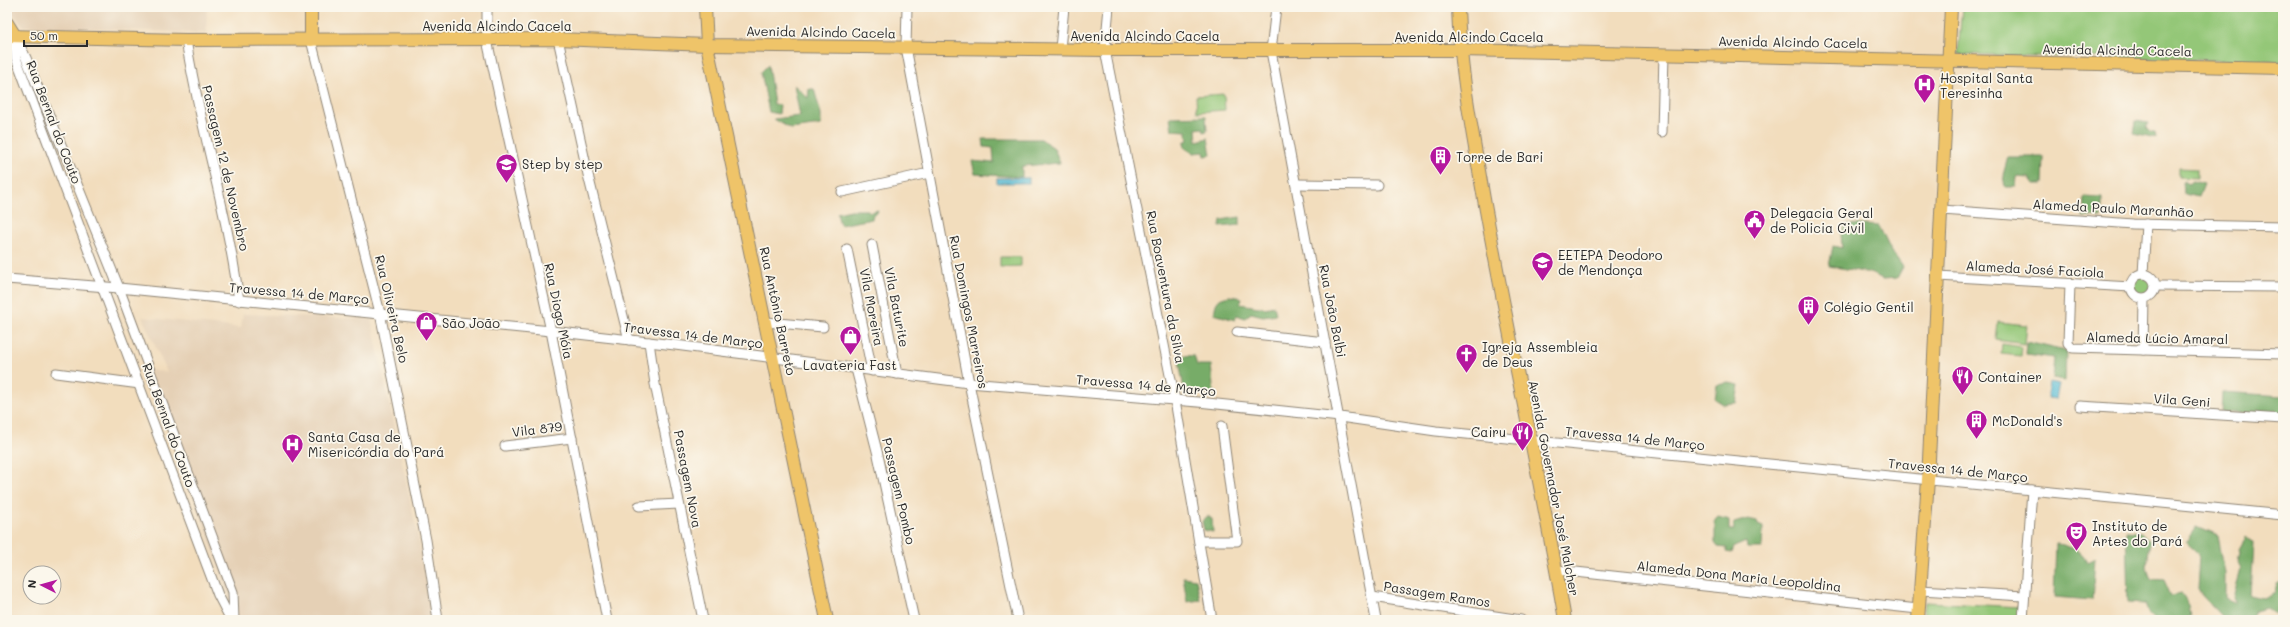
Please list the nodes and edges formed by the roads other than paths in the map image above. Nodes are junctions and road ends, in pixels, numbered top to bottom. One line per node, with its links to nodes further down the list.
1 (311, 7): 14 (main road, Rua Oliveira Belo)
2 (487, 7): 15 (street, Rua Diogo Móia)
3 (705, 7): 16 (main road, Rua Antônio Barreto)
4 (907, 7): 17 (street, Rua Domingos Marreiros)
5 (1064, 7): 18 (street)
6 (1109, 7): 19 (street, Rua Boaventura da Silva)
7 (1276, 7): 21 (street, Rua João Balbi)
8 (1458, 7): 20 (main road, Avenida Governador José Malcher)
9 (1951, 7): 23 (main road)
10 (7, 23): 11 (main road)
11 (11, 36): 13 (main road, Avenida Alcindo Cacela); 40 (street, Rua Bernal do Couto); 43 (street, Rua Bernal do Couto)
12 (558, 39): 15 (main road, Avenida Alcindo Cacela); 16 (main road, Avenida Alcindo Cacela); 51 (street)
13 (186, 40): 14 (main road, Avenida Alcindo Cacela); 45 (street, Passagem 12 de Novembro)
14 (311, 40): 15 (main road, Avenida Alcindo Cacela); 46 (street, Rua Oliveira Belo)
15 (487, 40): 49 (street, Rua Diogo Móia)
16 (707, 45): 17 (main road, Avenida Alcindo Cacela); 47 (main road, Rua Antônio Barreto)
17 (906, 47): 18 (main road, Avenida Alcindo Cacela); 26 (street, Rua Domingos Marreiros)
18 (1060, 49): 19 (main road, Avenida Alcindo Cacela)
19 (1105, 50): 21 (main road, Avenida Alcindo Cacela); 63 (street, Rua Boaventura da Silva)
20 (1459, 50): 21 (main road, Avenida Alcindo Cacela); 22 (main road, Avenida Alcindo Cacela); 69 (main road, Avenida Governador José Malcher)
21 (1271, 51): 27 (street, Rua João Balbi)
22 (1664, 54): 23 (main road, Avenida Alcindo Cacela); 25 (street)
23 (1950, 60): 24 (main road, Avenida Alcindo Cacela); 30 (main road)
24 (2283, 68)
25 (1662, 132)
26 (929, 173): 29 (street); 61 (street, Rua Domingos Marreiros)
27 (1296, 184): 28 (street); 53 (street, Rua João Balbi)
28 (1377, 184)
29 (842, 192)
30 (1942, 210): 31 (street, Alameda Paulo Maranhão); 36 (main road)
31 (2146, 224): 32 (street, Alameda Paulo Maranhão); 35 (street)
32 (2283, 227)
33 (872, 245): 60 (street, Vila Baturite)
34 (847, 249): 58 (street, Vila Moreira)
35 (2143, 274): 39 (street); 41 (street)
36 (1938, 276): 38 (street, Alameda José Faciola); 71 (main road)
37 (7, 279): 40 (street, Travessa 14 de Março)
38 (2070, 284): 41 (street, Alameda José Faciola); 54 (street, Alameda Lúcio Amaral)
39 (2156, 286): 42 (street); 44 (street)
40 (103, 287): 43 (street, Travessa 14 de Março); 62 (street, Rua Bernal do Couto)
41 (2131, 287): 44 (street)
42 (2283, 287)
43 (119, 288): 45 (street, Travessa 14 de Março); 82 (street, Rua Bernal do Couto)
44 (2144, 299): 54 (street)
45 (239, 301): 46 (street, Travessa 14 de Março)
46 (380, 313): 49 (street, Travessa 14 de Março); 83 (street, Rua Oliveira Belo)
47 (766, 322): 48 (street); 56 (main road, Rua Antônio Barreto)
48 (823, 327)
49 (551, 331): 51 (street, Travessa 14 de Março); 68 (street, Rua Diogo Móia)
50 (1237, 332): 53 (street)
51 (629, 340): 52 (street, Travessa 14 de Março)
52 (649, 342): 56 (street, Travessa 14 de Março); 73 (street, Passagem Nova)
53 (1325, 342): 65 (street, Rua João Balbi)
54 (2143, 350): 55 (street, Alameda Lúcio Amaral)
55 (2283, 354)
56 (774, 358): 57 (street, Travessa 14 de Março); 86 (main road, Rua Antônio Barreto)
57 (856, 369): 58 (street, Travessa 14 de Março); 87 (street, Passagem Pombo)
58 (872, 370): 60 (street, Travessa 14 de Março)
59 (56, 373): 62 (street)
60 (897, 374): 61 (street, Travessa 14 de Março)
61 (969, 383): 63 (street, Travessa 14 de Março); 88 (street, Rua Domingos Marreiros)
62 (140, 384): 82 (street, Rua Bernal do Couto)
63 (1175, 400): 65 (street, Travessa 14 de Março); 76 (street, Rua Boaventura da Silva)
64 (2080, 406): 66 (street, Vila Geni)
65 (1340, 417): 69 (street, Travessa 14 de Março); 80 (street, Rua João Balbi)
66 (2283, 419)
67 (1222, 426): 76 (street)
68 (572, 438): 70 (street, Vila 879); 84 (street, Rua Diogo Móia)
69 (1533, 440): 71 (street, Travessa 14 de Março); 77 (main road, Avenida Governador José Malcher)
70 (505, 446)
71 (1928, 480): 72 (street, Travessa 14 de Março); 78 (main road)
72 (2032, 490): 75 (street, Travessa 14 de Março); 79 (street)
73 (679, 504): 74 (street); 85 (street, Passagem Nova)
74 (639, 506)
75 (2283, 516)
76 (1199, 541): 89 (street, Rua Boaventura da Silva)
77 (1557, 570): 81 (street, Alameda Dona Maria Leopoldina); 92 (main road, Avenida Governador José Malcher)
78 (1920, 590): 79 (street); 81 (main road)
79 (2024, 596): 93 (street)
80 (1372, 597): 90 (street, Rua João Balbi); 91 (street, Passagem Ramos)
81 (1918, 614)
82 (232, 620)
83 (438, 620)
84 (607, 620)
85 (703, 620)
86 (827, 620)
87 (914, 620)
88 (1018, 620)
89 (1212, 620)
90 (1376, 620)
91 (1521, 620)
92 (1565, 620)
93 (2023, 620)

